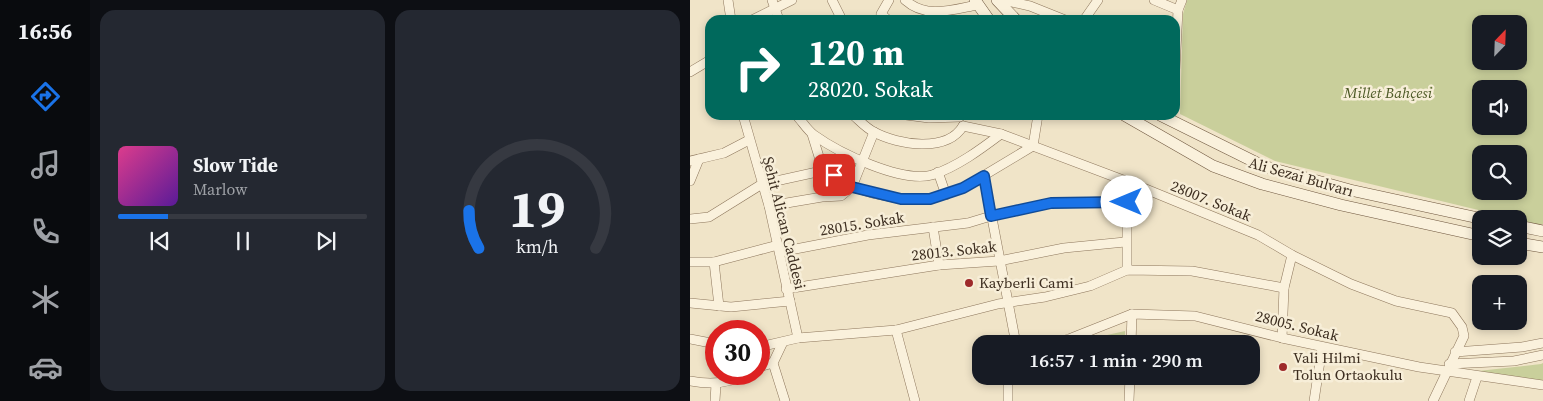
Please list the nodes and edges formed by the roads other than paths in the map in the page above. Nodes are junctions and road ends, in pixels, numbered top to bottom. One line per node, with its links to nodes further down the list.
1 (728, 0): 14 (street)
2 (792, 0): 12 (street)
3 (832, 0): 16 (street)
4 (889, 0): 17 (street)
5 (905, 0): 11 (street)
6 (997, 0): 19 (main road)
7 (1003, 0): 20 (street)
8 (1098, 0): 21 (street)
9 (1154, 0): 13 (street)
10 (1182, 0): 13 (street)
11 (976, 3): 18 (main road)
12 (774, 4): 15 (street)
13 (1178, 10): 22 (street)
14 (731, 15)
15 (759, 15)
16 (840, 15)
17 (885, 15)
18 (986, 15)
19 (1011, 15)
20 (1052, 15)
21 (1088, 15)
22 (1178, 15)
23 (705, 63): 24 (street)
24 (690, 72)
25 (744, 120): 36 (street, Şehit Alican Caddesi)
26 (800, 120): 34 (street)
27 (859, 120): 33 (street)
28 (962, 120): 32 (street)
29 (1037, 120): 37 (street)
30 (1133, 120): 56 (main road, Ali Sezai Bulvarı)
31 (1170, 120): 51 (main road, Ali Sezai Bulvarı)
32 (964, 126): 33 (street); 35 (street, 28007. Sokak)
33 (874, 132): 39 (street)
34 (812, 134): 39 (street); 40 (street)
35 (1001, 134): 37 (street, 28007. Sokak); 41 (street)
36 (749, 140): 38 (street); 45 (street, Şehit Alican Caddesi)
37 (1033, 146): 42 (street); 44 (street, 28007. Sokak)
38 (695, 160): 43 (street)
39 (862, 161): 41 (street); 46 (street)
40 (826, 170): 45 (street); 46 (street)
41 (938, 172): 47 (street)
42 (984, 176): 47 (street); 50 (street)
43 (690, 181)
44 (1131, 183): 48 (street); 61 (street, 28007. Sokak)
45 (762, 184): 49 (street, Şehit Alican Caddesi); 52 (street)
46 (852, 187): 47 (street); 49 (street)
47 (946, 195)
48 (1127, 202): 50 (street, 28015. Sokak); 57 (street)
49 (769, 206): 60 (street, Şehit Alican Caddesi)
50 (991, 216): 53 (street, 28015. Sokak); 62 (street)
51 (1472, 217)
52 (690, 219)
53 (933, 227): 60 (street, 28015. Sokak); 65 (street)
54 (1527, 228): 55 (main road)
55 (1543, 231)
56 (1472, 234)
57 (1125, 242): 62 (street, 28013. Sokak); 66 (street)
58 (1527, 244): 59 (main road)
59 (1543, 247)
60 (779, 249): 64 (street, 28015. Sokak); 68 (street, Şehit Alican Caddesi)
61 (1292, 255): 67 (street); 86 (street, 28007. Sokak)
62 (998, 261): 65 (street, 28013. Sokak); 71 (street)
63 (690, 262): 64 (street, 28015. Sokak)
64 (714, 262): 72 (street)
65 (939, 265): 68 (street, 28013. Sokak)
66 (1127, 270): 67 (street); 71 (street)
67 (1284, 288): 79 (street)
68 (786, 289): 69 (street, Şehit Alican Caddesi)
69 (790, 301): 72 (street); 78 (street, Şehit Alican Caddesi)
70 (690, 303): 72 (street)
71 (1007, 303): 74 (street); 75 (street)
72 (719, 306)
73 (1132, 314): 76 (street, 28005. Sokak); 77 (street); 79 (street, 28005. Sokak)
74 (896, 330): 78 (street); 100 (street)
75 (1014, 335)
76 (1079, 335)
77 (1131, 335)
78 (798, 338): 82 (street)
79 (1282, 338): 85 (street, 28005. Sokak)
80 (690, 339): 81 (street)
81 (705, 342)
82 (783, 342): 84 (street); 88 (street)
83 (1543, 343): 86 (street)
84 (770, 345)
85 (1322, 348): 90 (street, 28005. Sokak); 103 (street)
86 (1456, 352): 90 (street)
87 (1543, 355): 90 (street)
88 (773, 363): 89 (street); 99 (street)
89 (770, 364)
90 (1447, 368): 91 (street, 28005. Sokak); 104 (street)
91 (1477, 376): 97 (street, 28005. Sokak); 105 (street)
92 (690, 381): 93 (street)
93 (705, 383)
94 (716, 385): 98 (street)
95 (1008, 385): 101 (street)
96 (1130, 385): 102 (street)
97 (1543, 385)
98 (715, 401)
99 (786, 401)
100 (915, 401)
101 (1008, 401)
102 (1129, 401)
103 (1314, 401)
104 (1433, 401)
105 (1469, 401)

